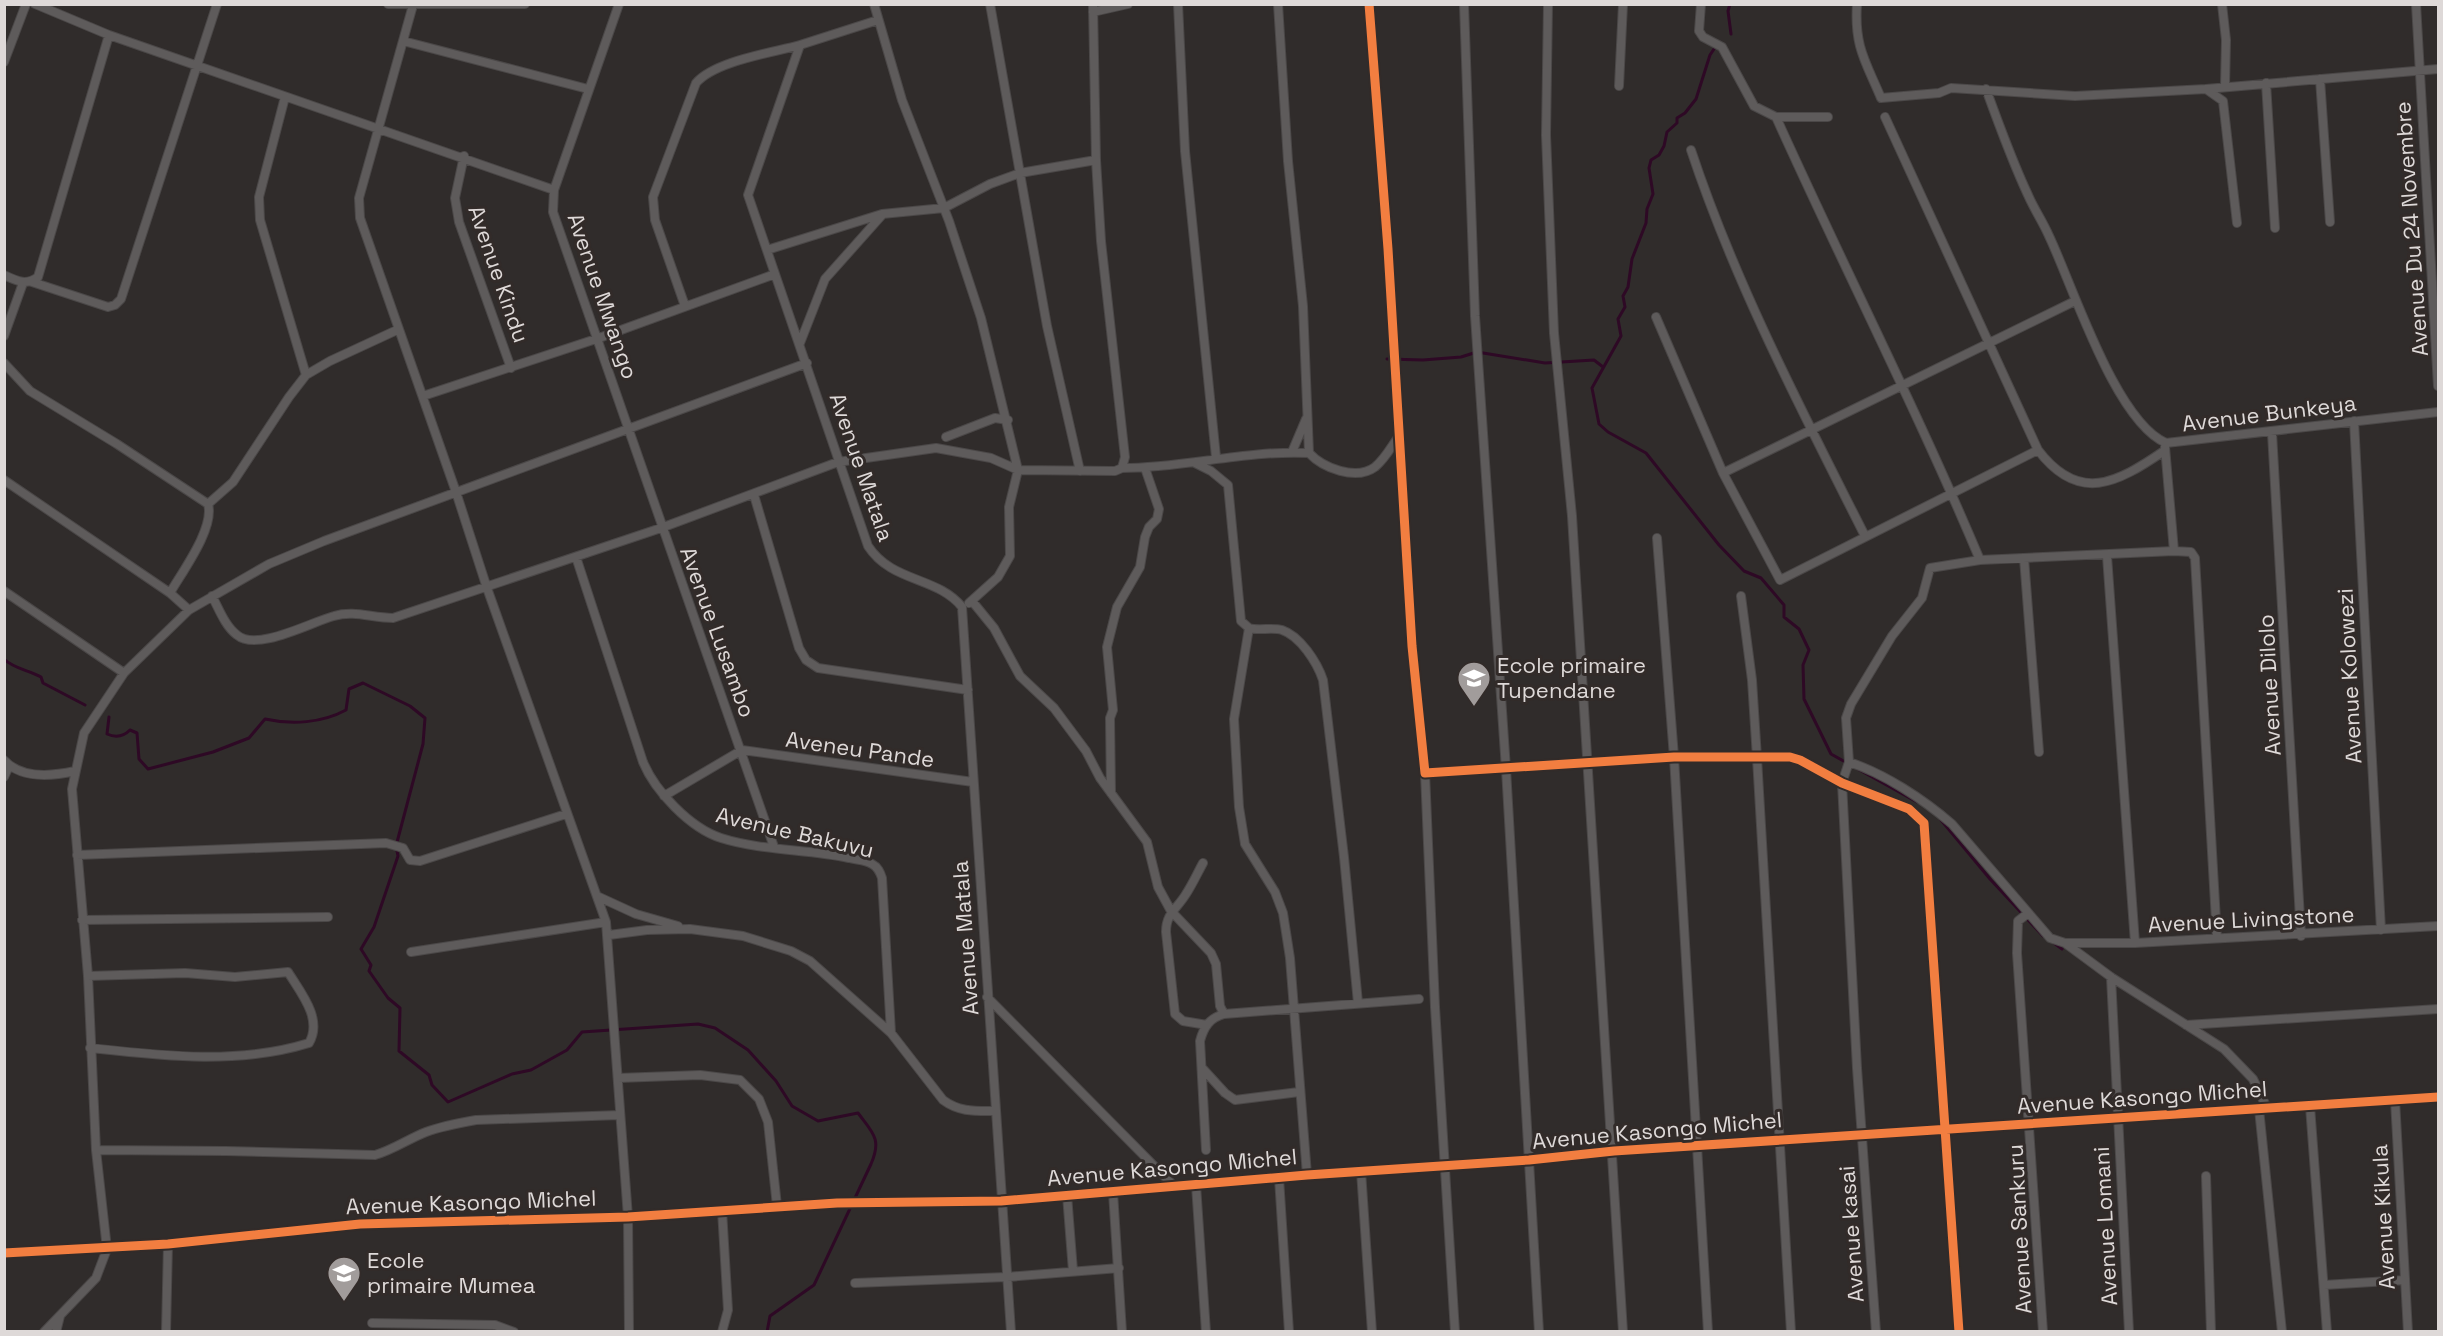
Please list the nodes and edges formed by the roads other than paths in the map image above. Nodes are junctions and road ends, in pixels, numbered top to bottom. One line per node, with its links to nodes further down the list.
1 (26, 4): 27 (street)
2 (35, 4): 24 (street)
3 (217, 4): 28 (street)
4 (388, 4): 20 (street)
5 (525, 4): 21 (street)
6 (619, 4): 36 (street, Avenue Mwango)
7 (873, 4): 23 (street)
8 (990, 4): 46 (street)
9 (1128, 4): 22 (street)
10 (1178, 4): 87 (street)
11 (1278, 4): 74 (street)
12 (1369, 4): 81 (street)
13 (1464, 4): 126 (street)
14 (1548, 4): 125 (street)
15 (1623, 4): 33 (street)
16 (1701, 4): 39 (street)
17 (1857, 4): 37 (street)
18 (2222, 4): 34 (street)
19 (2416, 4): 30 (street, Avenue Du 24 Novembre)
20 (413, 5): 21 (street); 25 (street)
21 (430, 5)
22 (1093, 8): 45 (street)
23 (878, 20): 26 (street); 48 (street)
24 (109, 35): 28 (street); 58 (street)
25 (403, 41): 36 (street); 42 (street)
26 (800, 45): 55 (street, Avenue Matala); 60 (street)
27 (4, 62)
28 (197, 64): 38 (street); 58 (street)
29 (2439, 69): 30 (street)
30 (2419, 70): 31 (street); 50 (street, Avenue Du 24 Novembre)
31 (2320, 79): 32 (street); 51 (street)
32 (2266, 83): 34 (street); 54 (street)
33 (1620, 86)
34 (2225, 87): 35 (street)
35 (2206, 88): 37 (street); 52 (street)
36 (588, 89): 47 (street, Avenue Mwango)
37 (1986, 89): 59 (street, Avenue Bunkeya)
38 (285, 97): 42 (street); 70 (street)
39 (1776, 117): 40 (street); 71 (street)
40 (1828, 117)
41 (1886, 117): 65 (street)
42 (377, 127): 44 (street); 62 (street)
43 (1691, 150): 79 (street)
44 (464, 156): 47 (street); 69 (street, Avenue Kindu)
45 (1096, 160): 46 (street); 90 (street)
46 (1020, 173): 48 (street); 93 (street)
47 (555, 190): 64 (street, Avenue Mwango)
48 (944, 208): 49 (street); 76 (street)
49 (882, 214): 55 (street); 66 (street)
50 (2429, 220): 53 (street); 72 (street, Avenue Du 24 Novembre)
51 (2330, 222)
52 (2236, 223)
53 (2439, 227)
54 (2276, 228)
55 (767, 250): 56 (street, Avenue Matala)
56 (775, 274): 60 (street); 66 (street, Avenue Matala)
57 (4, 275): 58 (street)
58 (27, 283): 63 (street)
59 (2075, 301): 65 (street); 83 (street, Avenue Bunkeya)
60 (685, 306): 64 (street)
61 (1656, 317): 94 (street)
62 (398, 330): 70 (street); 73 (street)
63 (4, 336)
64 (599, 338): 69 (street); 78 (street, Avenue Mwango)
65 (1990, 342): 71 (street); 84 (street)
66 (800, 344): 68 (street, Avenue Matala)
67 (4, 363): 99 (street)
68 (807, 363): 78 (street); 88 (street, Avenue Matala)
69 (511, 368): 73 (street)
70 (306, 375): 99 (street)
71 (1904, 385): 79 (street); 97 (street)
72 (2439, 386)
73 (423, 396): 96 (street)
74 (1308, 411): 85 (street); 86 (street)
75 (2439, 412): 77 (street, Avenue Bunkeya)
76 (1008, 420): 82 (street); 92 (street)
77 (2354, 421): 80 (street, Avenue Bunkeya); 146 (street, Avenue Kolowezi)
78 (630, 429): 96 (street); 100 (street, Avenue Lusambo)
79 (1811, 429): 94 (street); 101 (street)
80 (2272, 433): 83 (street, Avenue Bunkeya); 148 (street, Avenue Dilolo)
81 (1398, 436): 86 (street); 128 (street)
82 (946, 437)
83 (2165, 447): 84 (street); 103 (street)
84 (2038, 450): 97 (street)
85 (1292, 452): 86 (street); 87 (street)
86 (1309, 453)
87 (1216, 457): 89 (street)
88 (838, 462): 92 (street); 98 (street); 114 (street, Avenue Matala)
89 (1196, 463): 91 (street); 116 (street)
90 (1122, 468): 91 (street); 93 (street)
91 (1145, 468): 132 (street)
92 (1018, 470): 93 (street); 113 (street)
93 (1080, 471)
94 (1723, 473): 101 (street)
95 (4, 480): 110 (street)
96 (456, 492): 108 (street); 111 (street)
97 (1952, 493): 101 (street); 107 (street)
98 (754, 495): 100 (street); 118 (street)
99 (208, 504): 110 (street)
100 (661, 528): 105 (street); 119 (street, Avenue Lusambo)
101 (1865, 536)
102 (1657, 538): 121 (street)
103 (2174, 551): 104 (street); 149 (street)
104 (2107, 556): 106 (street); 151 (street)
105 (576, 557): 108 (street); 133 (street, Avenue Bakuvu)
106 (2024, 558): 107 (street); 120 (street)
107 (1980, 561): 123 (street)
108 (487, 588): 111 (street); 134 (street)
109 (4, 591): 117 (street)
110 (170, 593): 115 (street)
111 (212, 596): 115 (street)
112 (1741, 596): 122 (street)
113 (972, 601): 114 (street); 132 (street)
114 (962, 607): 118 (street, Avenue Matala)
115 (189, 610): 117 (street)
116 (1249, 628): 157 (street); 158 (street)
117 (124, 673): 127 (street)
118 (968, 690): 130 (street, Avenue Matala)
119 (742, 750): 130 (street, Aveneu Pande); 133 (street); 135 (street, Avenue Lusambo)
120 (2039, 752)
121 (1674, 758): 122 (street); 125 (street); 179 (street)
122 (1757, 758): 131 (street); 178 (street)
123 (1849, 762): 131 (street, Avenue kasai); 140 (street)
124 (7, 763): 127 (street); 129 (street)
125 (1589, 764): 126 (street); 182 (street)
126 (1506, 769): 128 (street); 183 (street)
127 (75, 771): 136 (street)
128 (1425, 774): 184 (street)
129 (4, 777)
130 (973, 783): 155 (street, Avenue Matala)
131 (1842, 783): 176 (street); 177 (street, Avenue kasai)
132 (1110, 794): 139 (street)
133 (664, 796): 135 (street, Avenue Bakuvu)
134 (566, 814): 136 (street); 138 (street)
135 (774, 847): 163 (street, Avenue Bakuvu)
136 (77, 855): 142 (street)
137 (1203, 864): 139 (street)
138 (599, 897): 143 (street); 145 (street)
139 (1171, 911): 160 (street); 161 (street)
140 (2027, 914): 150 (street); 175 (street, Avenue Sankuru)
141 (328, 917): 142 (street)
142 (82, 921): 153 (street)
143 (606, 922): 147 (street); 152 (street)
144 (2439, 926): 146 (street, Avenue Livingstone)
145 (690, 929): 147 (street); 163 (street)
146 (2381, 930): 148 (street, Avenue Livingstone)
147 (609, 935): 166 (street)
148 (2301, 936): 149 (street, Avenue Livingstone)
149 (2217, 938): 151 (street, Avenue Livingstone)
150 (2065, 943): 151 (street, Avenue Livingstone); 154 (street)
151 (2135, 943)
152 (411, 952)
153 (88, 976): 164 (street); 164 (street)
154 (2111, 977): 162 (street); 174 (street, Avenue Lomani)
155 (987, 997): 172 (street, Avenue Matala); 190 (street)
156 (1419, 999): 157 (street)
157 (1358, 1003): 158 (street)
158 (1293, 1009): 160 (street); 167 (street)
159 (2439, 1009): 162 (street)
160 (1224, 1014): 161 (street)
161 (1207, 1025): 165 (street)
162 (2186, 1025): 171 (street)
163 (891, 1033): 172 (street)
164 (90, 1048): 180 (street)
165 (1203, 1070): 167 (street); 181 (street)
166 (618, 1078): 173 (street); 194 (street)
167 (1299, 1092): 186 (street)
168 (2439, 1097): 169 (street, Avenue Kasongo Michel)
169 (2395, 1100): 170 (street, Avenue Kasongo Michel); 203 (street, Avenue Kikula)
170 (2310, 1106): 171 (street, Avenue Kasongo Michel); 205 (street)
171 (2263, 1108): 174 (street, Avenue Kasongo Michel); 230 (street)
172 (994, 1111): 193 (street, Avenue Matala)
173 (620, 1115): 180 (street); 196 (street)
174 (2117, 1119): 175 (street, Avenue Kasongo Michel); 228 (street, Avenue Lomani)
175 (2031, 1124): 176 (street, Avenue Kasongo Michel); 227 (street, Avenue Sankuru)
176 (1946, 1129): 177 (street, Avenue Kasongo Michel); 226 (street)
177 (1862, 1134): 178 (street, Avenue Kasongo Michel); 225 (street, Avenue kasai)
178 (1780, 1140): 179 (street, Avenue Kasongo Michel); 224 (street)
179 (1696, 1145): 182 (street, Avenue Kasongo Michel); 223 (street)
180 (96, 1150): 198 (street)
181 (1206, 1150)
182 (1614, 1151): 183 (street, Avenue Kasongo Michel); 222 (street)
183 (1529, 1160): 184 (street, Avenue Kasongo Michel); 221 (street)
184 (1446, 1166): 185 (street, Avenue Kasongo Michel); 220 (street)
185 (1361, 1171): 186 (street, Avenue Kasongo Michel); 219 (street)
186 (1307, 1175): 188 (street, Avenue Kasongo Michel)
187 (2206, 1176): 229 (street)
188 (1279, 1178): 189 (street, Avenue Kasongo Michel); 218 (street)
189 (1196, 1185): 190 (street, Avenue Kasongo Michel); 217 (street)
190 (1174, 1186): 191 (street, Avenue Kasongo Michel)
191 (1113, 1192): 192 (street, Avenue Kasongo Michel); 200 (street)
192 (1067, 1195): 193 (street, Avenue Kasongo Michel); 201 (street)
193 (1001, 1201): 194 (street, Avenue Kasongo Michel); 202 (street, Avenue Matala)
194 (777, 1206): 195 (street, Avenue Kasongo Michel)
195 (722, 1210): 196 (street, Avenue Kasongo Michel); 214 (street)
196 (628, 1217): 197 (street, Avenue Kasongo Michel); 213 (street)
197 (168, 1244): 198 (street, Avenue Kasongo Michel); 211 (street)
198 (106, 1249): 199 (street, Avenue Kasongo Michel); 206 (street)
199 (4, 1253)
200 (1119, 1268): 201 (street); 216 (street)
201 (1073, 1271): 202 (street)
202 (1007, 1277): 204 (street); 215 (street, Avenue Matala)
203 (2405, 1280): 205 (street); 232 (street, Avenue Kikula)
204 (855, 1283)
205 (2324, 1285): 231 (street)
206 (60, 1316): 209 (street); 210 (street)
207 (372, 1323): 208 (street)
208 (435, 1327): 212 (street)
209 (44, 1332)
210 (56, 1332)
211 (166, 1332)
212 (514, 1332)
213 (629, 1332)
214 (722, 1332)
215 (1011, 1332)
216 (1122, 1332)
217 (1206, 1332)
218 (1288, 1332)
219 (1372, 1332)
220 (1455, 1332)
221 (1539, 1332)
222 (1623, 1332)
223 (1708, 1332)
224 (1791, 1332)
225 (1876, 1332)
226 (1959, 1332)
227 (2043, 1332)
228 (2129, 1332)
229 (2211, 1332)
230 (2282, 1332)
231 (2327, 1332)
232 (2408, 1332)

